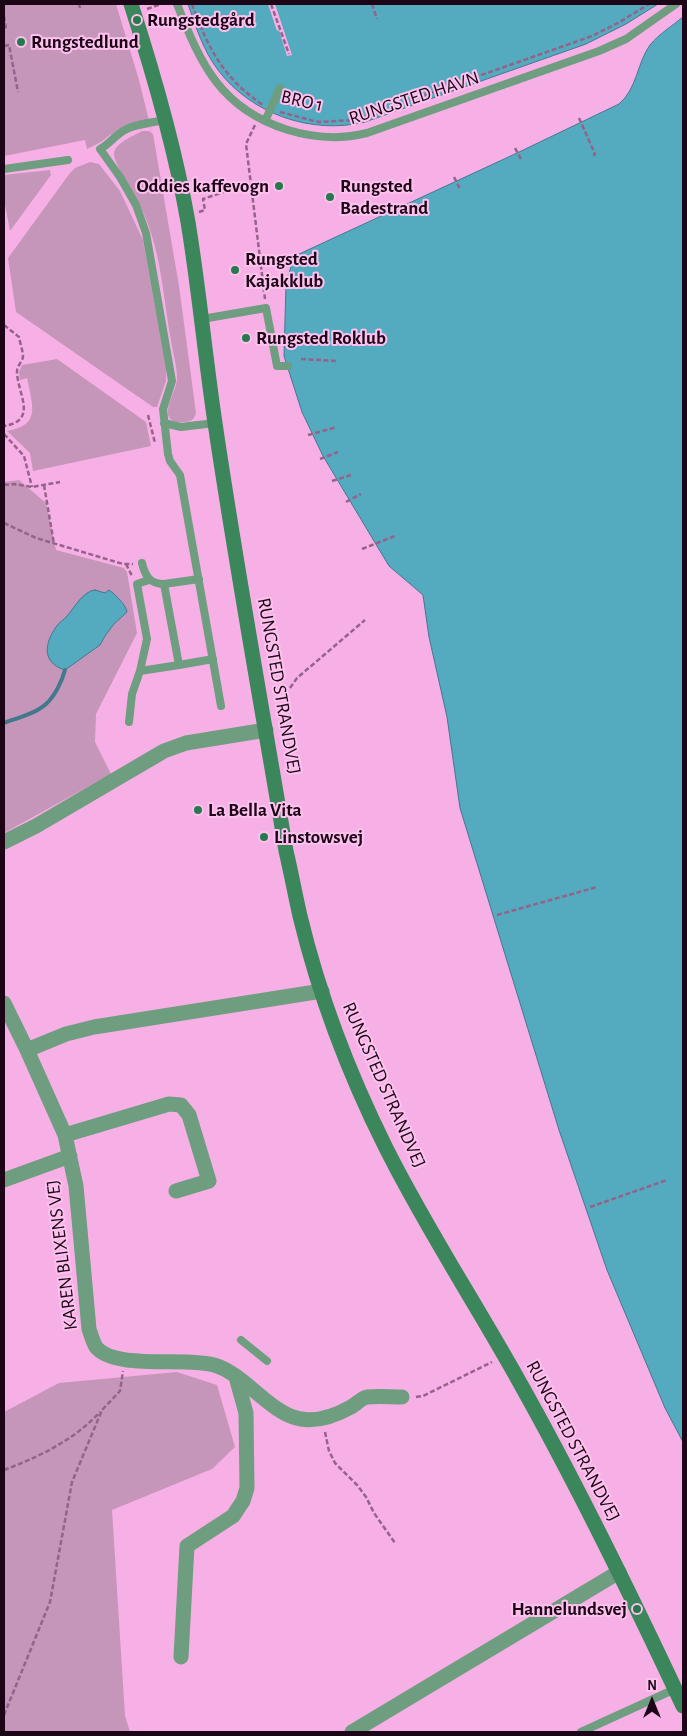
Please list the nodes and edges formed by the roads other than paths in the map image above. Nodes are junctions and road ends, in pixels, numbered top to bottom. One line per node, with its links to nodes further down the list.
1 (132, 4): 5 (main road, RUNGSTED STRANDVEJ)
2 (177, 4): 6 (lane, RUNGSTED HAVN)
3 (676, 4): 6 (lane, RUNGSTED HAVN)
4 (280, 88): 6 (lane)
5 (165, 120): 9 (main road, RUNGSTED STRANDVEJ); 11 (lane)
6 (261, 120)
7 (68, 160): 8 (lane)
8 (4, 169)
9 (202, 319): 10 (lane); 12 (main road, RUNGSTED STRANDVEJ)
10 (288, 366)
11 (164, 423): 12 (lane); 14 (lane)
12 (215, 423): 22 (main road, RUNGSTED STRANDVEJ)
13 (142, 563): 15 (lane)
14 (199, 579): 16 (lane); 17 (lane)
15 (149, 580): 16 (lane); 19 (lane)
16 (164, 584): 18 (lane)
17 (213, 659): 18 (lane); 20 (lane)
18 (179, 665): 19 (lane)
19 (140, 671): 21 (lane)
20 (222, 706)
21 (129, 722)
22 (266, 730): 23 (street); 24 (main road, RUNGSTED STRANDVEJ)
23 (4, 842)
24 (322, 991): 26 (street); 35 (main road, RUNGSTED STRANDVEJ)
25 (4, 1003): 26 (street, KAREN BLIXENS VEJ)
26 (28, 1050): 27 (street, KAREN BLIXENS VEJ)
27 (65, 1135): 28 (street, KAREN BLIXENS VEJ); 30 (street)
28 (70, 1156): 29 (street); 33 (street, KAREN BLIXENS VEJ)
29 (4, 1180)
30 (176, 1191)
31 (241, 1340): 32 (lane)
32 (267, 1361)
33 (236, 1377): 34 (street, KAREN BLIXENS VEJ); 36 (street)
34 (402, 1397)
35 (619, 1572): 37 (main road, RUNGSTED STRANDVEJ); 39 (street)
36 (181, 1657)
37 (675, 1688): 38 (main road, RUNGSTED STRANDVEJ); 40 (lane)
38 (683, 1706)
39 (352, 1732)
40 (581, 1732)

